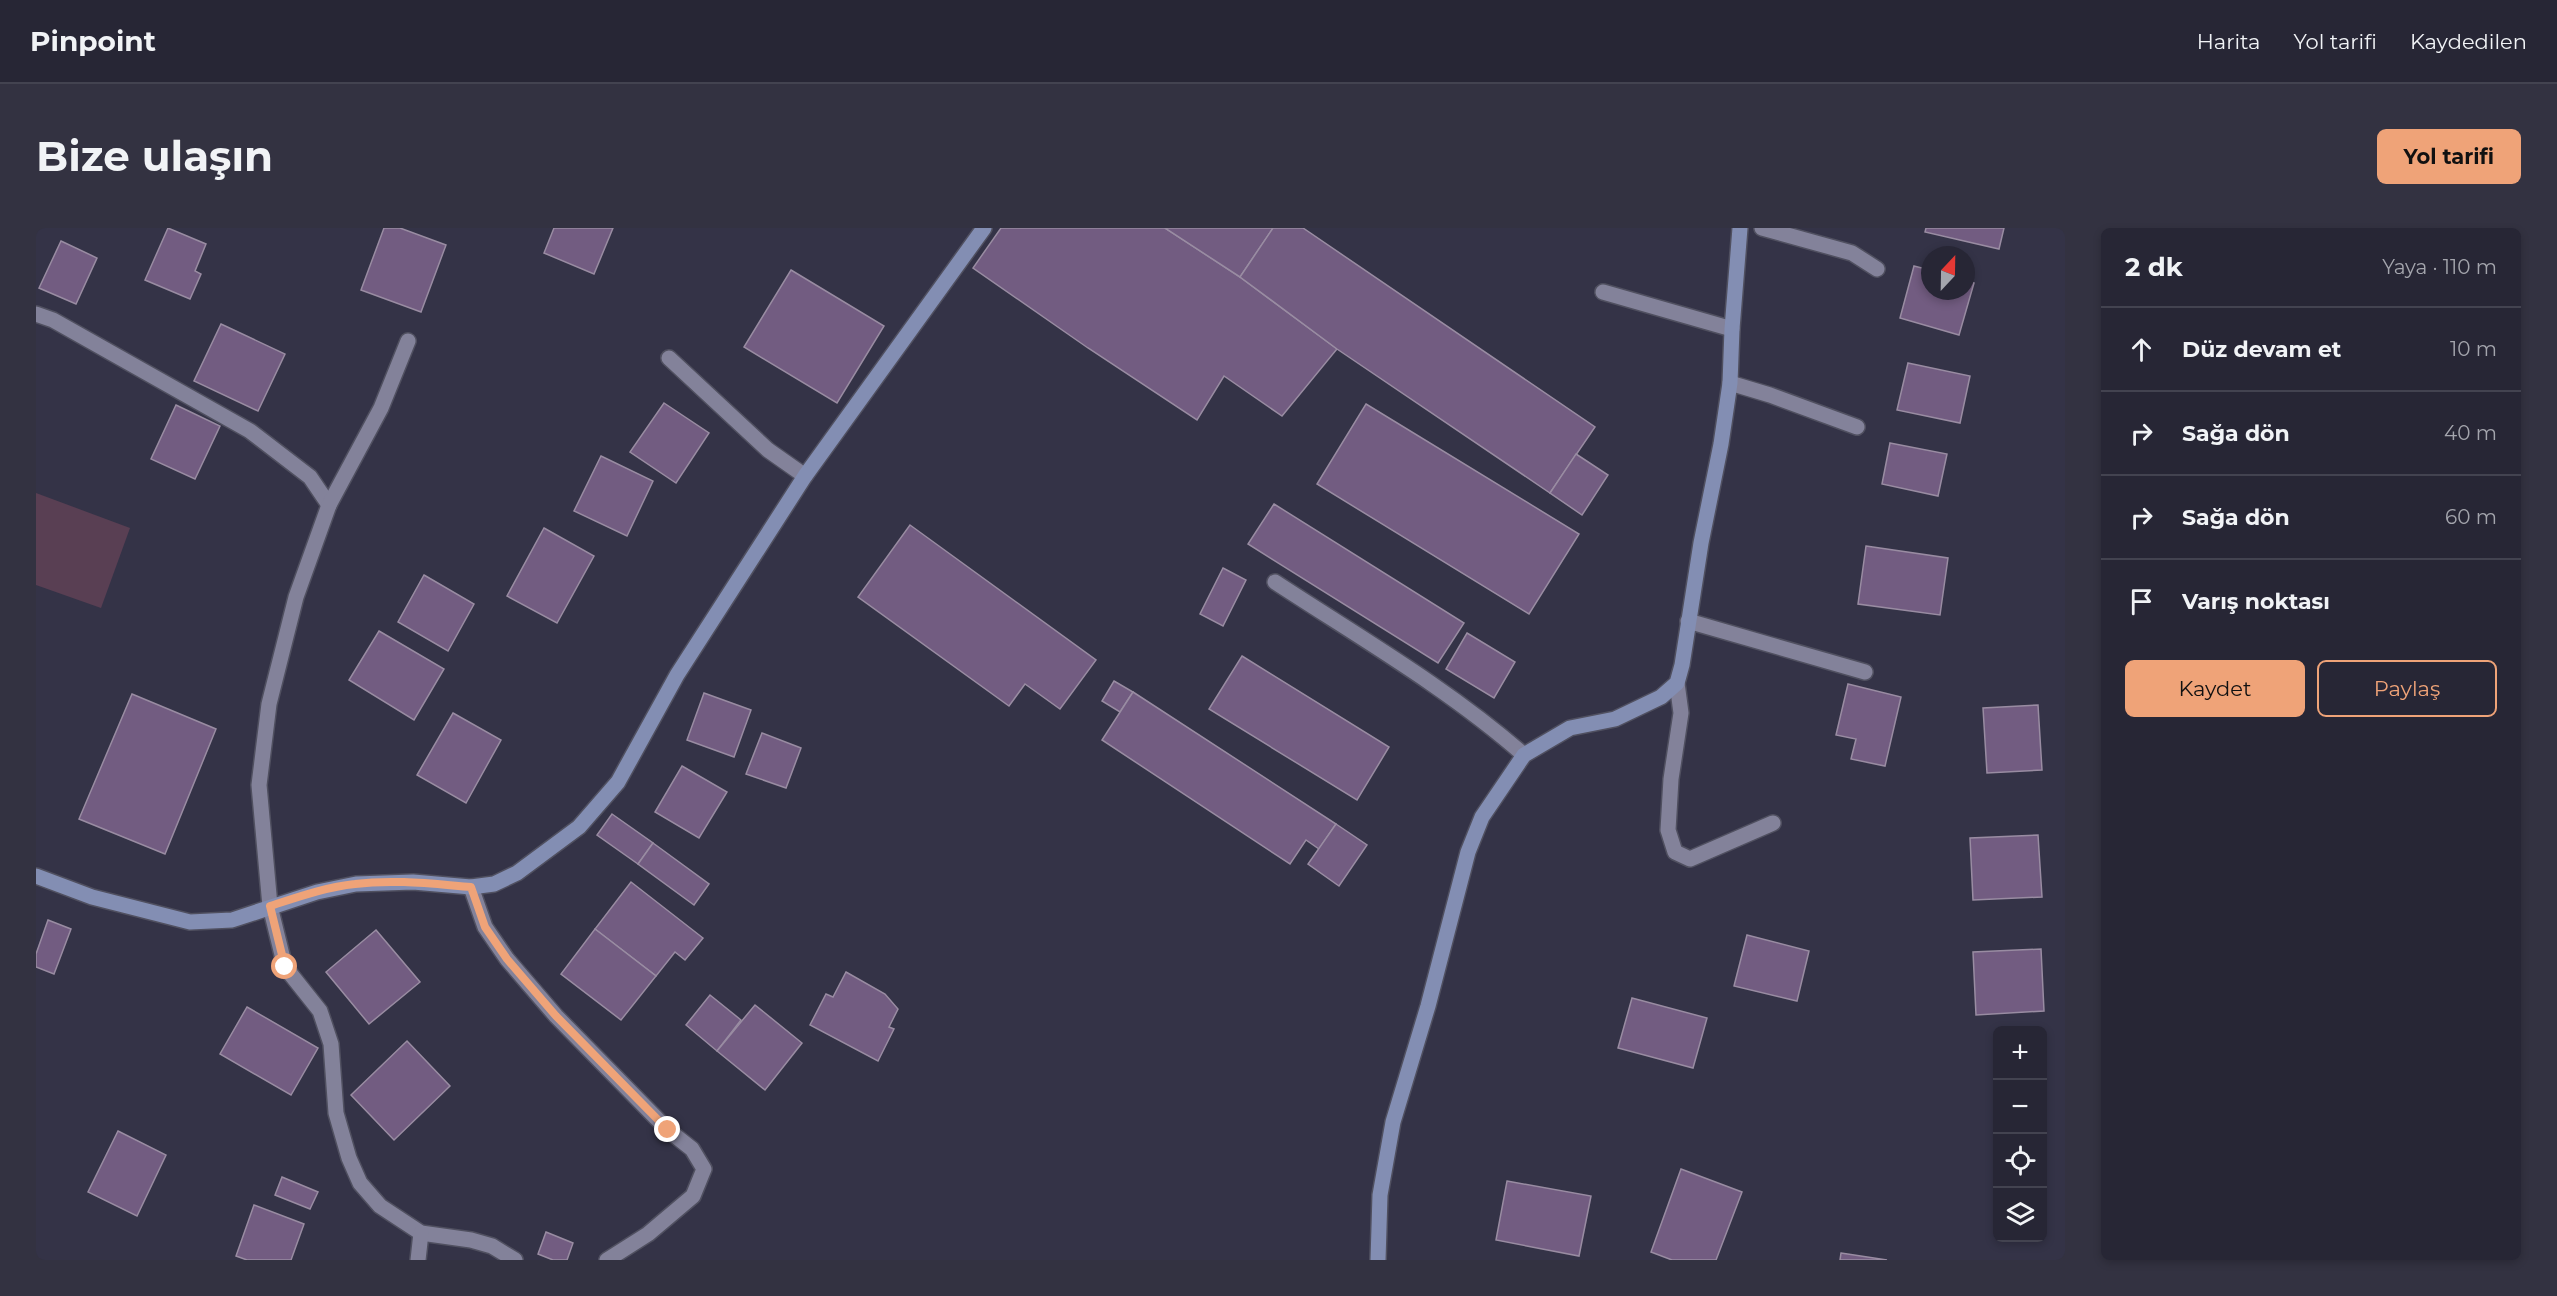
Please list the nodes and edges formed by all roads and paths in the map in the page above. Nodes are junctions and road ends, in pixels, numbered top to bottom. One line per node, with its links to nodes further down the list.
1 (984, 228): 12 (street)
2 (1740, 228): 7 (street)
3 (1762, 228): 4 (street)
4 (1877, 269)
5 (1603, 292): 7 (street)
6 (36, 314): 13 (street)
7 (1732, 329): 10 (street)
8 (408, 341): 13 (street)
9 (669, 358): 12 (street)
10 (1730, 383): 11 (street); 15 (street)
11 (1857, 427)
12 (805, 476): 21 (street)
13 (329, 505): 22 (street)
14 (1275, 582): 18 (street)
15 (1688, 621): 16 (street); 17 (street)
16 (1864, 672)
17 (1677, 683): 18 (street); 19 (street)
18 (1524, 755): 27 (street)
19 (1773, 823)
20 (36, 876): 22 (street)
21 (471, 887): 22 (street); 26 (street)
22 (270, 906): 23 (street)
23 (421, 1233): 24 (street); 25 (street)
24 (418, 1260)
25 (516, 1260)
26 (607, 1260)
27 (1378, 1260)

